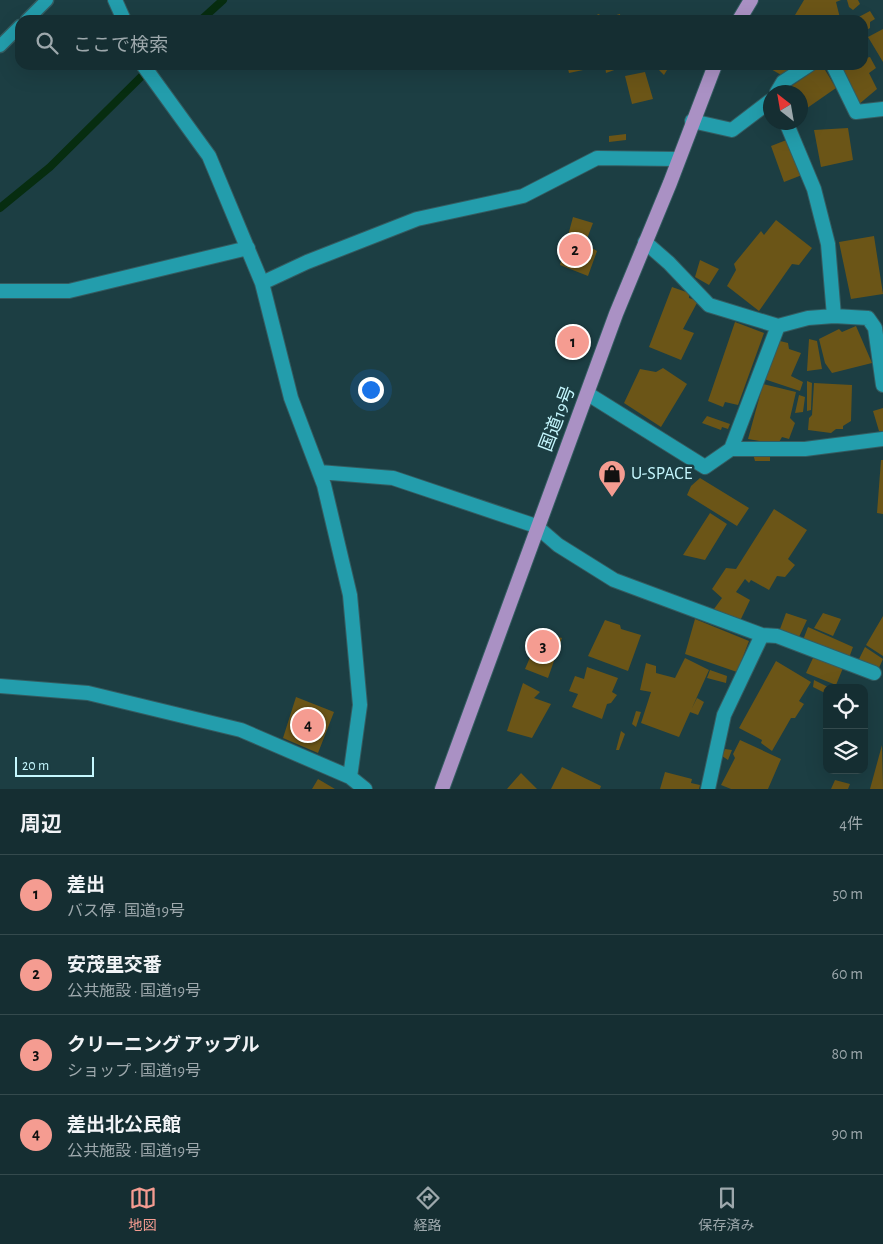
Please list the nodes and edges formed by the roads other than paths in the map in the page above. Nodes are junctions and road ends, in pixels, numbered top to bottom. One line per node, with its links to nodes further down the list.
1 (47, 0): 4 (lane)
2 (115, 0): 5 (street)
3 (751, 0): 6 (highway)
4 (32, 15)
5 (122, 15)
6 (743, 15)
7 (15, 31): 8 (lane)
8 (0, 46)
9 (147, 70): 20 (street)
10 (713, 70): 16 (highway, 国道19号)
11 (801, 70): 13 (street)
12 (835, 70): 15 (street)
13 (781, 85)
14 (763, 106): 16 (street)
15 (883, 109)
16 (692, 121): 18 (highway, 国道19号)
17 (789, 130): 23 (street)
18 (677, 159): 19 (highway, 国道19号); 21 (street)
19 (644, 242): 24 (street); 26 (highway, 国道19号)
20 (248, 248): 21 (street); 22 (street)
21 (262, 284): 29 (street)
22 (0, 291)
23 (834, 316): 24 (street); 25 (street)
24 (778, 326): 28 (street)
25 (883, 385)
26 (588, 394): 28 (street); 30 (highway, 国道19号)
27 (883, 439): 28 (street)
28 (731, 449)
29 (319, 472): 30 (street); 34 (street)
30 (536, 526): 31 (street); 36 (highway, 国道19号)
31 (762, 635): 32 (street); 37 (street)
32 (874, 673)
33 (0, 686): 34 (street)
34 (350, 777): 35 (street)
35 (365, 789)
36 (442, 789)
37 (708, 789)

